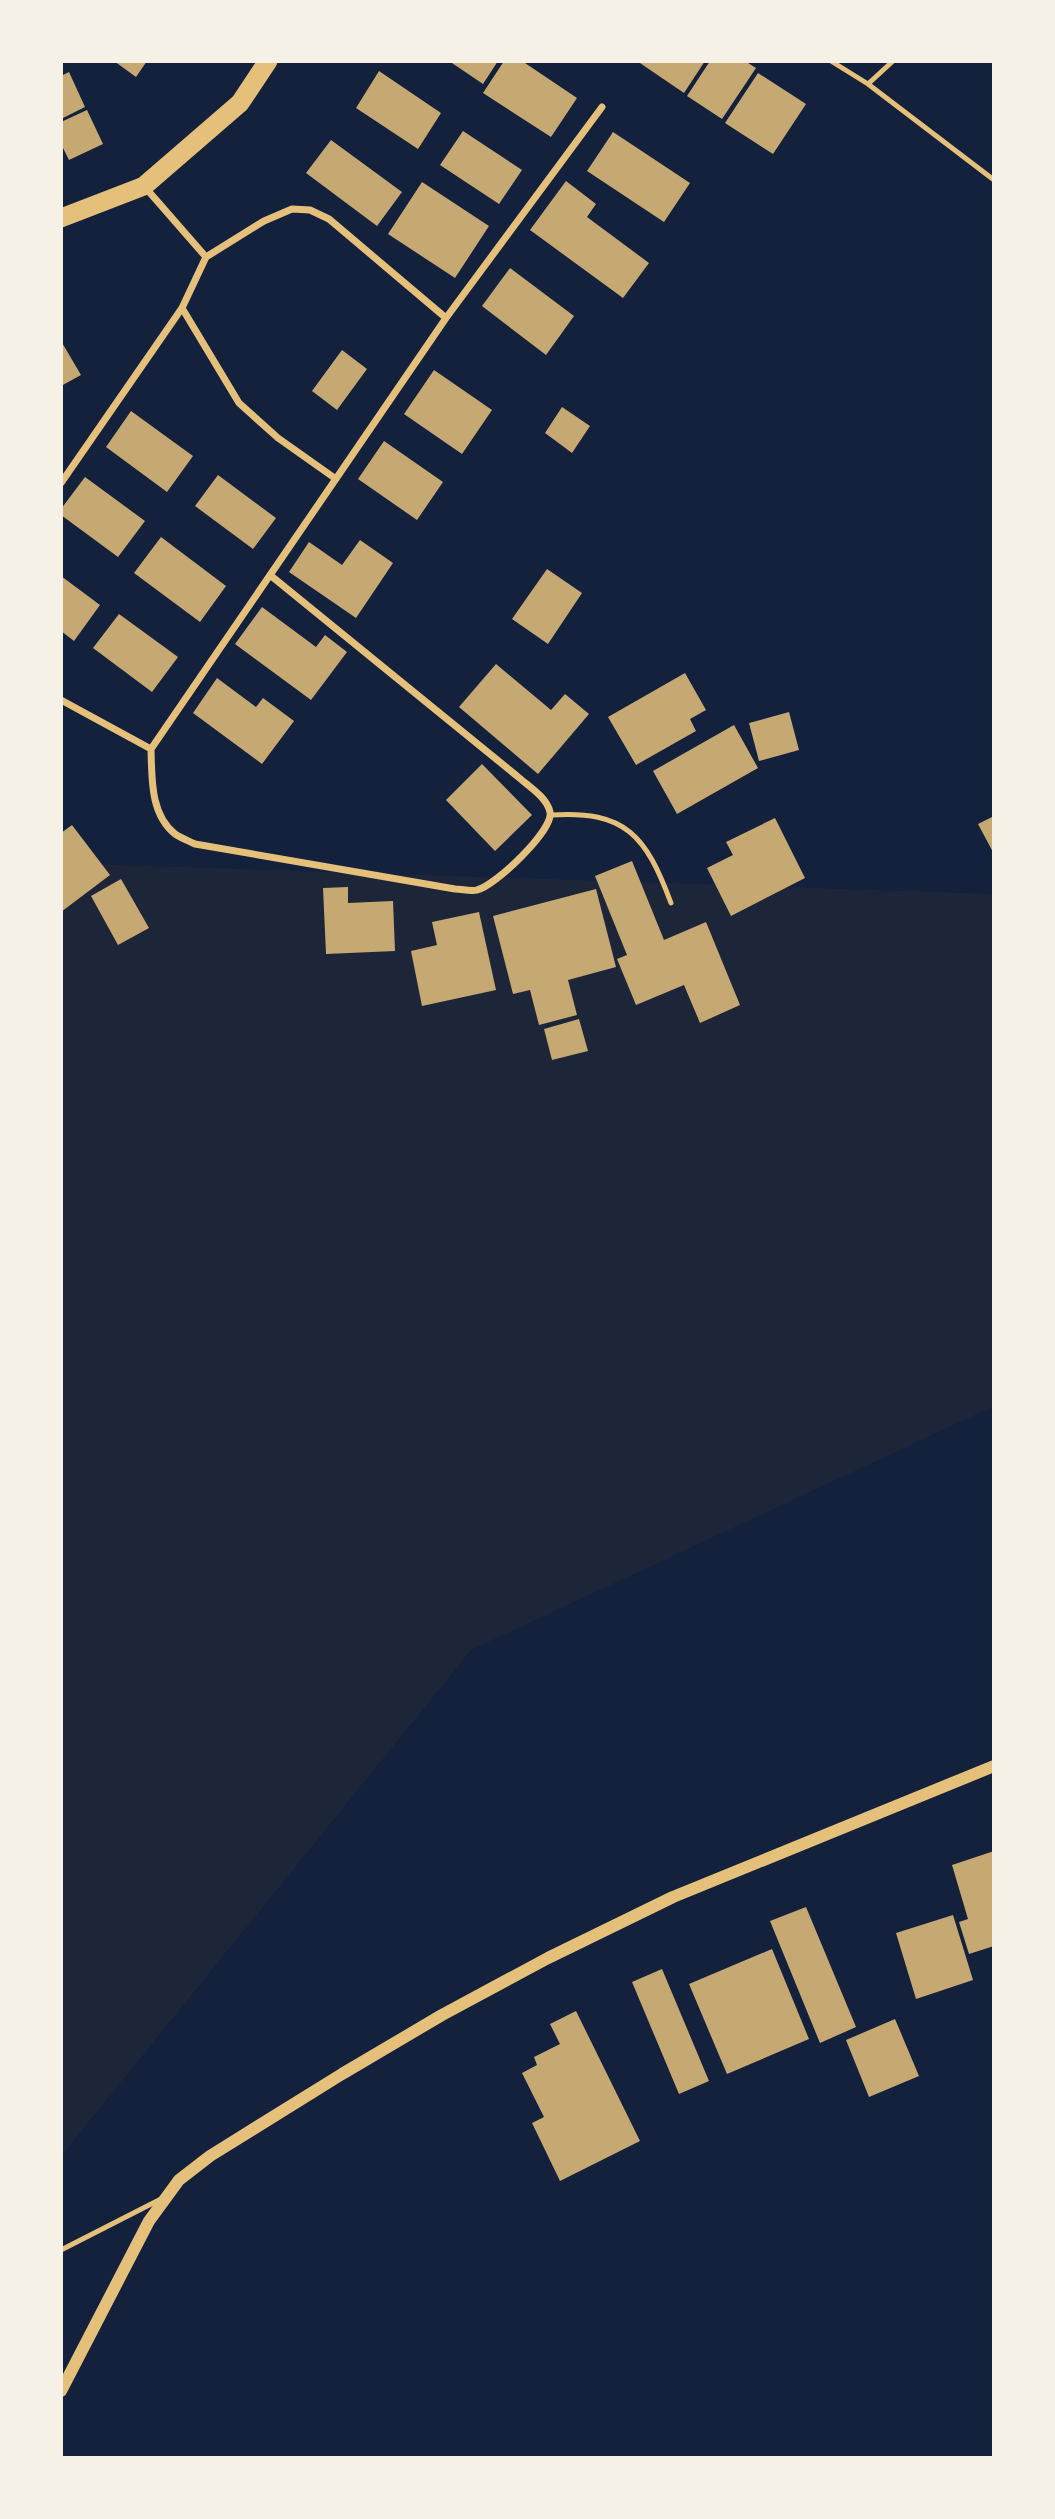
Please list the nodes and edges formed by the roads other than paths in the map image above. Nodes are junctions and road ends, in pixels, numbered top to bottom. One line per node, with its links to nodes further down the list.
1 (268, 61): 7 (highway)
2 (831, 61): 4 (lane)
3 (893, 61): 4 (lane)
4 (868, 84): 6 (lane)
5 (601, 107): 11 (street)
6 (994, 180)
7 (144, 186): 8 (highway); 9 (street)
8 (61, 218)
9 (206, 257): 10 (street); 11 (street)
10 (182, 308): 12 (street); 13 (street)
11 (446, 318): 12 (street)
12 (335, 479): 14 (street)
13 (61, 483)
14 (270, 575): 16 (street); 17 (street)
15 (61, 699): 16 (street)
16 (151, 750): 17 (street)
17 (551, 815): 18 (lane)
18 (671, 903)
19 (994, 1766): 20 (street)
20 (164, 2197): 21 (lane); 22 (street)
21 (61, 2250)
22 (61, 2391)

